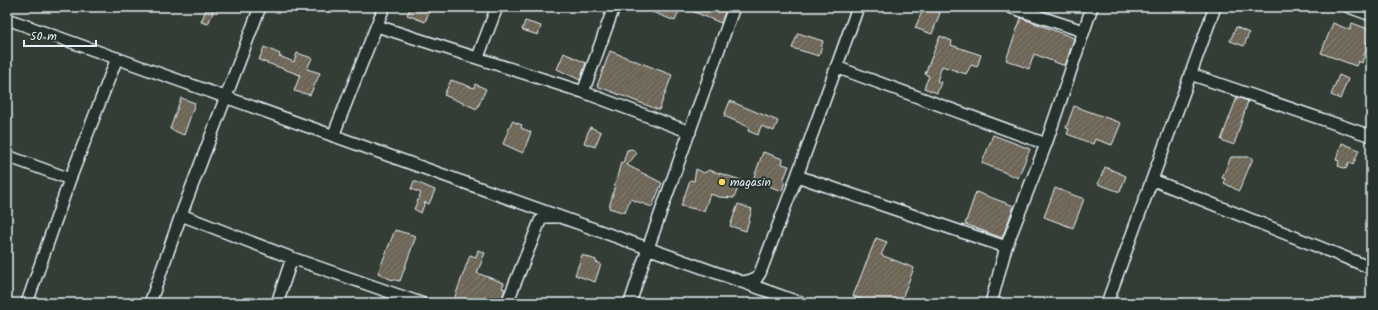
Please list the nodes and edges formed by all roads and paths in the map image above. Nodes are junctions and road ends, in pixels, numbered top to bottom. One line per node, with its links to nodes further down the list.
1 (260, 7): 20 (street)
2 (384, 7): 13 (street)
3 (497, 7): 15 (street)
4 (614, 7): 19 (street)
5 (734, 7): 21 (street)
6 (858, 7): 17 (street)
7 (1010, 7): 14 (street)
8 (1092, 7): 14 (street)
9 (1215, 7): 18 (street)
10 (1349, 7): 11 (street)
11 (1371, 15)
12 (7, 19): 16 (street)
13 (377, 26): 15 (street); 22 (street)
14 (1083, 31): 24 (street)
15 (478, 57): 19 (street)
16 (117, 58): 20 (street); 27 (street)
17 (836, 67): 24 (street); 26 (street)
18 (1190, 74): 23 (street); 28 (street)
19 (583, 92): 21 (street)
20 (226, 97): 22 (street); 29 (street)
21 (690, 132): 32 (street)
22 (334, 136): 30 (street)
23 (1371, 136)
24 (1046, 144): 31 (street)
25 (7, 156): 27 (street)
26 (797, 176): 31 (street); 35 (street)
27 (70, 179): 36 (street)
28 (1153, 180): 34 (street); 44 (street)
29 (181, 215): 33 (street); 37 (street)
30 (559, 216): 32 (street); 40 (street)
31 (1006, 247): 43 (street)
32 (648, 248): 35 (street); 41 (street)
33 (292, 258): 38 (street); 39 (street)
34 (1371, 268)
35 (743, 282): 42 (street)
36 (27, 303)
37 (150, 303)
38 (277, 303)
39 (421, 303)
40 (507, 303)
41 (630, 303)
42 (801, 303)
43 (991, 303)
44 (1107, 303)

